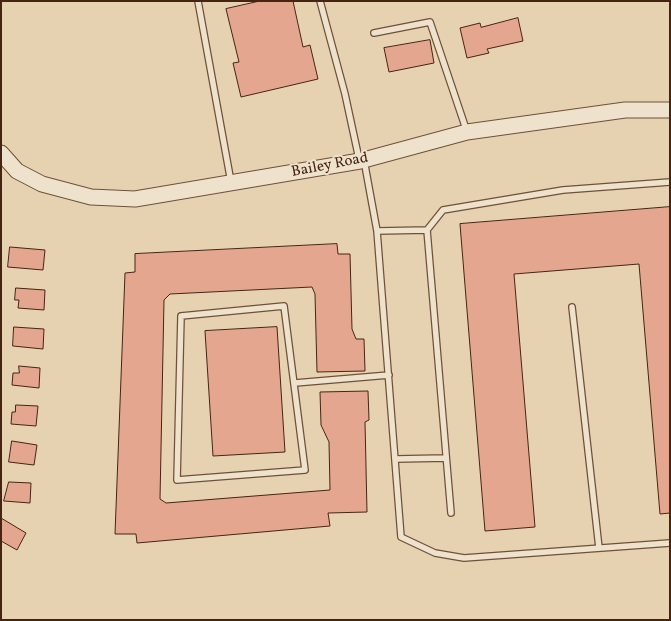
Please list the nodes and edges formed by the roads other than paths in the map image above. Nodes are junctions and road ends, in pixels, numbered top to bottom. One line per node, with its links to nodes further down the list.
1 (198, 1): 9 (lane)
2 (320, 1): 7 (lane)
3 (374, 33): 5 (lane)
4 (670, 110): 5 (street, Bailey Road)
5 (467, 132): 7 (street, Bailey Road)
6 (1, 153): 9 (street, Bailey Road)
7 (362, 161): 9 (street, Bailey Road); 11 (lane)
8 (670, 182): 10 (lane)
9 (231, 184)
10 (427, 230): 11 (lane); 15 (lane)
11 (377, 231): 13 (lane)
12 (572, 307): 19 (lane)
13 (390, 376): 14 (lane); 16 (lane)
14 (295, 383): 14 (lane)
15 (446, 458): 16 (lane); 17 (lane)
16 (396, 459): 19 (lane)
17 (451, 513)
18 (670, 543): 19 (lane)
19 (599, 548)

